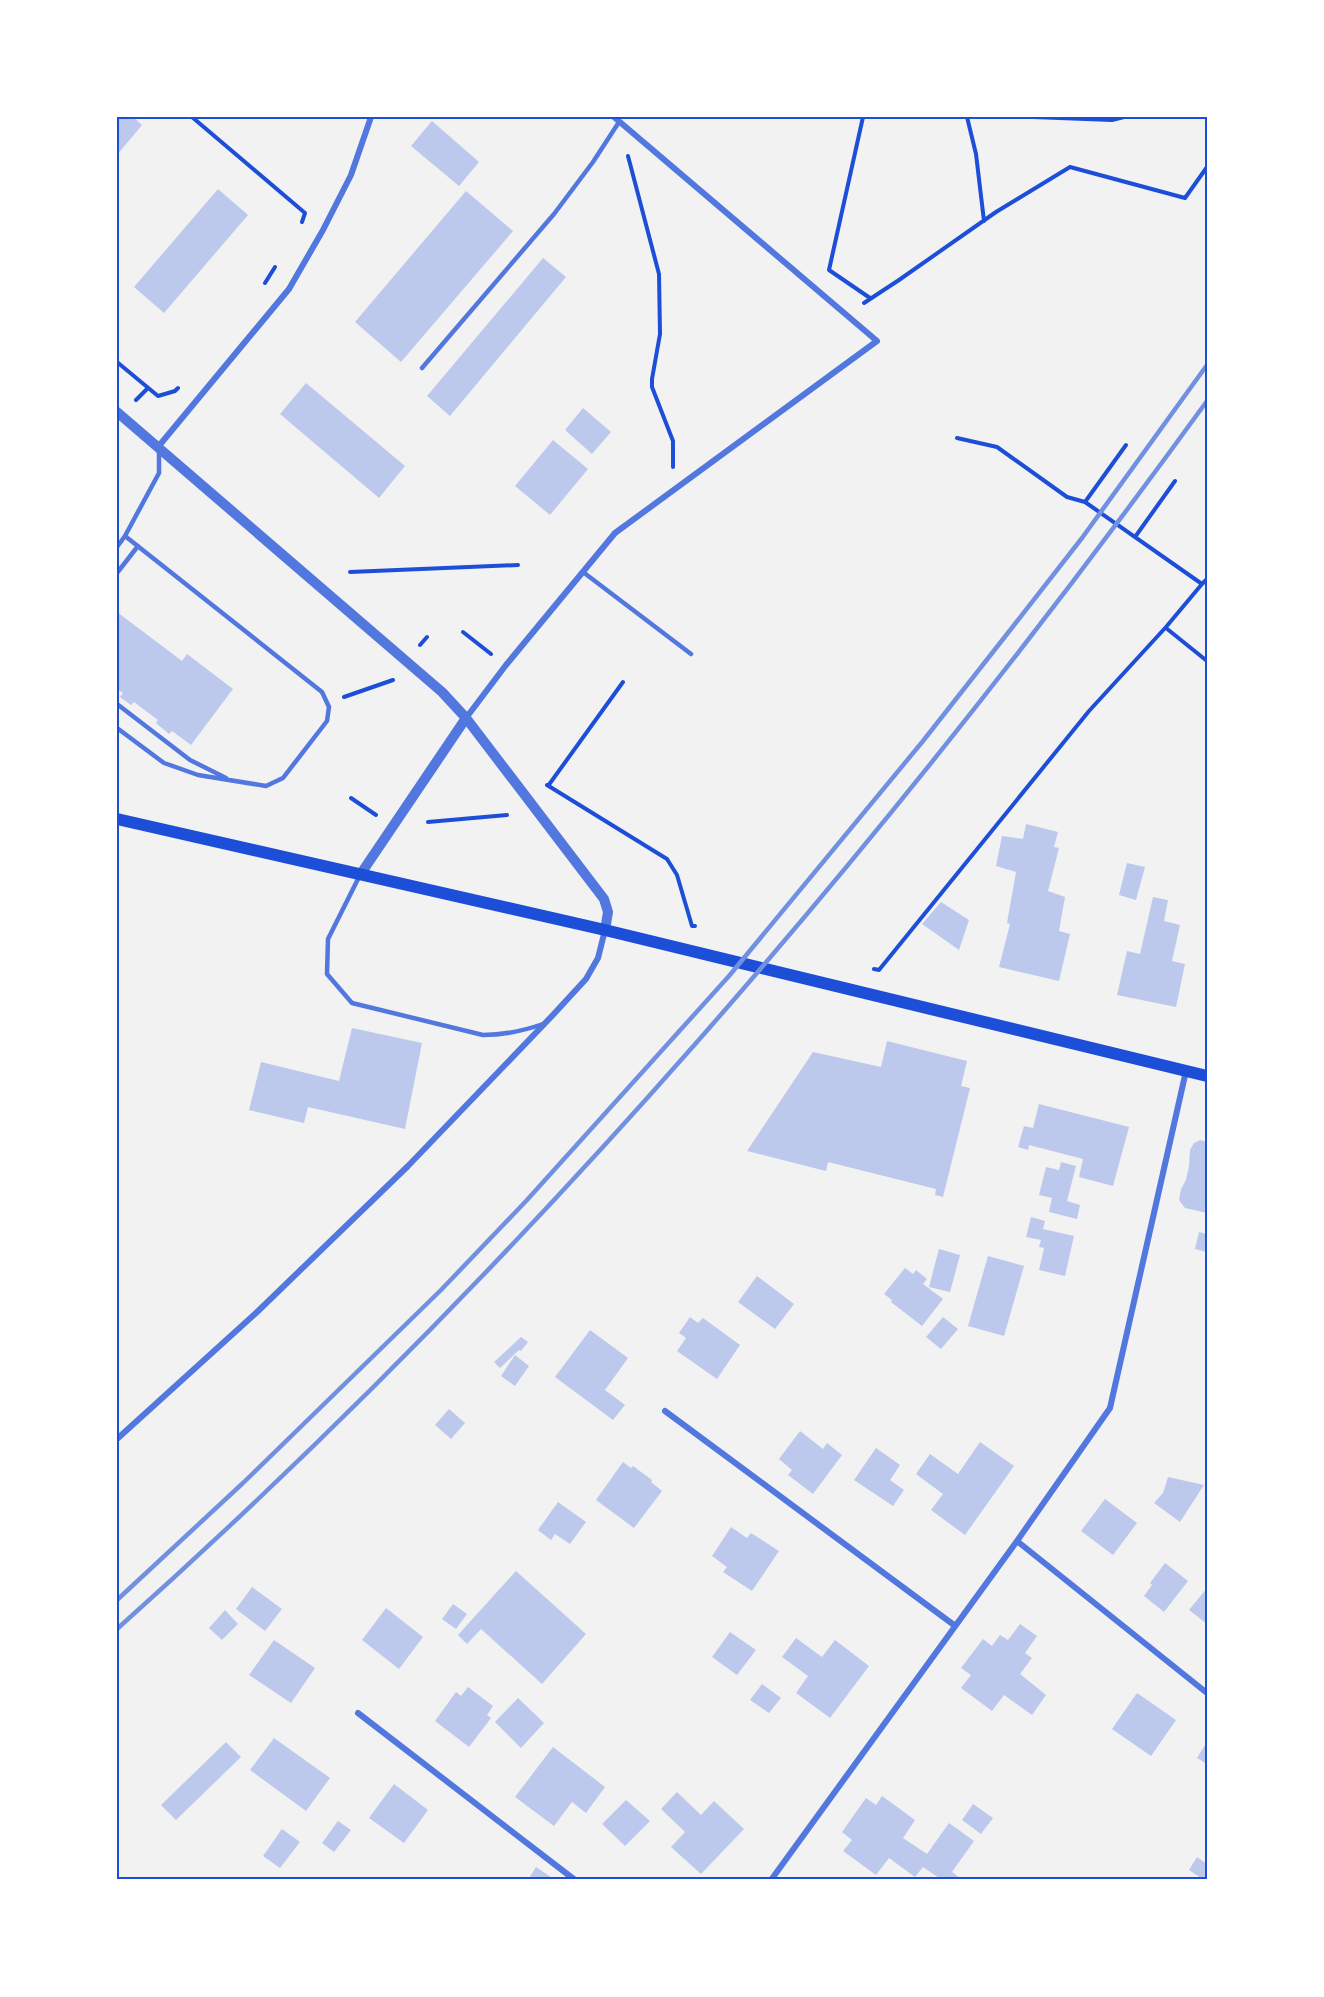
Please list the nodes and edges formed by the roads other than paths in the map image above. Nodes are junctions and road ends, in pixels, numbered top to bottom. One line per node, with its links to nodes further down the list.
1 (370, 117): 6 (street)
2 (614, 117): 3 (street)
3 (619, 122): 4 (lane); 10 (street)
4 (422, 368)
5 (117, 412): 6 (street)
6 (158, 447): 7 (lane); 14 (street)
7 (125, 536): 8 (lane); 9 (lane)
8 (138, 546): 11 (lane); 16 (lane)
9 (117, 547)
10 (583, 572): 12 (lane); 14 (street)
11 (117, 573)
12 (691, 654)
13 (117, 704): 16 (lane)
14 (466, 718): 18 (street); 19 (street)
15 (117, 728): 16 (lane)
16 (233, 781)
17 (117, 819): 18 (main road)
18 (360, 875): 19 (main road); 20 (lane)
19 (605, 930): 20 (street); 21 (main road)
20 (543, 1024): 24 (street)
21 (1186, 1070): 22 (main road); 25 (street)
22 (1207, 1076)
23 (665, 1411): 26 (street)
24 (117, 1439)
25 (1017, 1541): 26 (street); 27 (street)
26 (954, 1625): 30 (street)
27 (1207, 1693)
28 (358, 1713): 29 (street)
29 (575, 1880)
30 (771, 1880)

